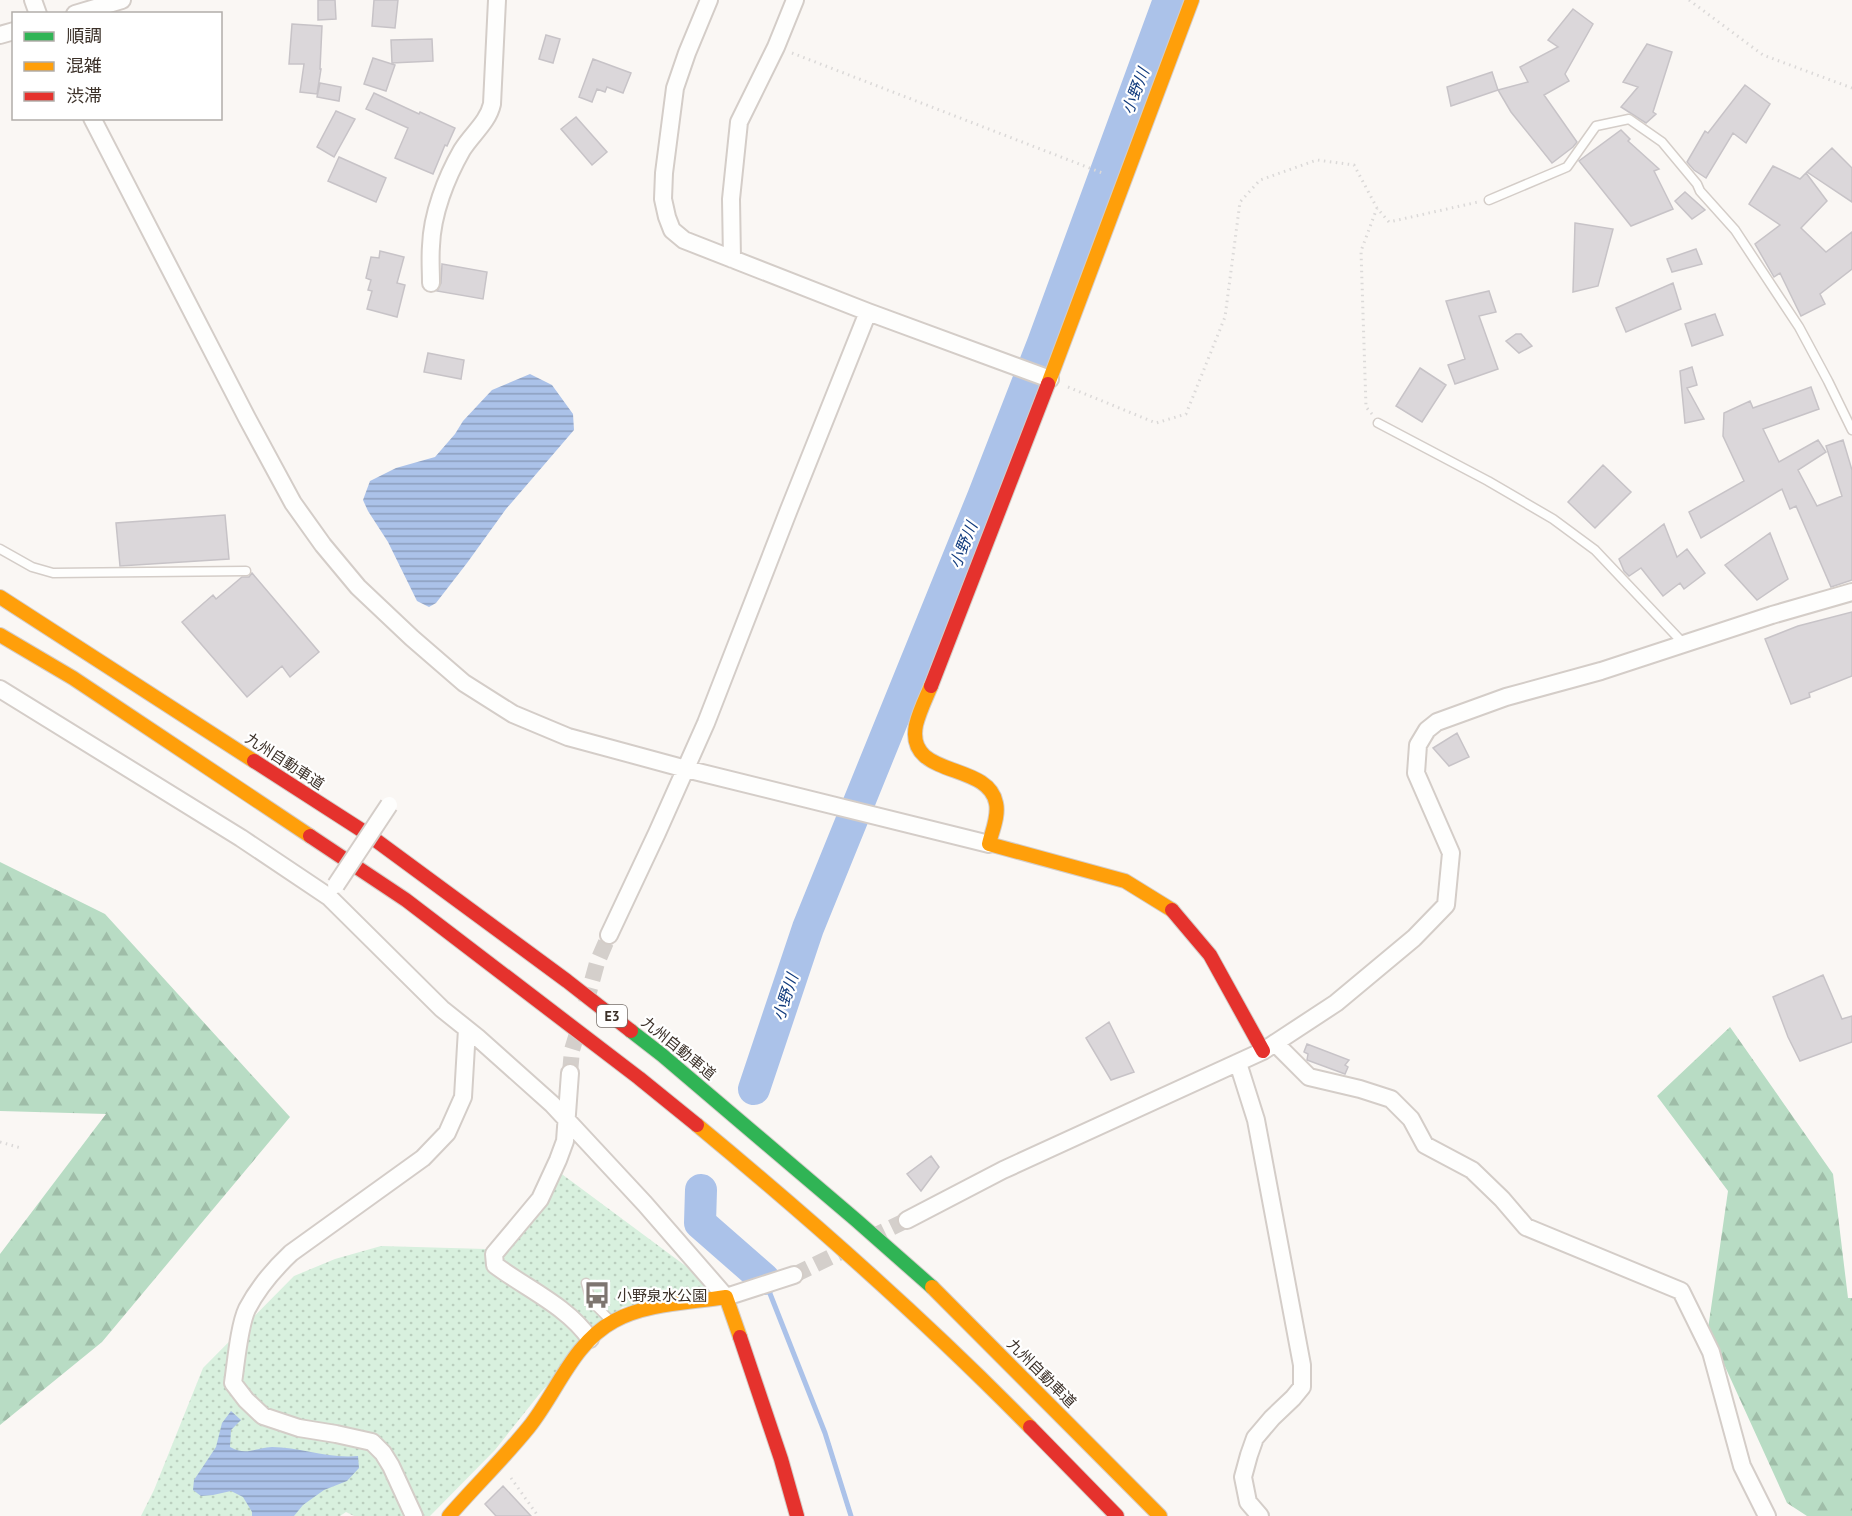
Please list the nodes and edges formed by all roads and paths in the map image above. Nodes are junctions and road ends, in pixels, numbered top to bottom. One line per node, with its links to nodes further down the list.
1 (122, 0): 7 (street)
2 (497, 0): 15 (street)
3 (710, 0): 14 (street)
4 (795, 0): 8 (street)
5 (1192, 0): 17 (main road)
6 (1689, 0): 9 (path)
7 (82, 12)
8 (776, 47): 11 (path); 14 (street)
9 (1852, 88)
10 (93, 120): 27 (street)
11 (1105, 174)
12 (1489, 200): 13 (path); 19 (lane)
13 (1377, 208): 17 (path); 18 (path)
14 (732, 259): 16 (street)
15 (431, 283)
16 (868, 312): 17 (street); 27 (street)
17 (1045, 377): 29 (main road)
18 (1378, 423): 25 (lane)
19 (1852, 430)
20 (0, 549): 21 (lane)
21 (246, 571)
22 (1852, 592): 25 (street)
23 (0, 597): 51 (main road, 九州自動車道 / E3)
24 (0, 635): 50 (main road, E3)
25 (1685, 645): 33 (street)
26 (0, 689): 30 (street)
27 (686, 769): 29 (street); 31 (street)
28 (389, 805): 30 (street, bridge)
29 (989, 844): 33 (main road)
30 (332, 891): 32 (street)
31 (609, 935)
32 (467, 1029): 36 (street); 46 (street)
33 (1269, 1047): 34 (street); 53 (street)
34 (1238, 1063): 39 (street); 52 (street)
35 (570, 1073): 36 (street)
36 (566, 1119): 42 (street); 44 (street)
37 (0, 1142): 38 (path)
38 (21, 1148)
39 (907, 1220)
40 (794, 1275): 42 (street)
41 (586, 1283): 43 (lane)
42 (726, 1297): 43 (main road); 49 (main road)
43 (613, 1322): 44 (main road)
44 (590, 1339): 45 (main road)
45 (500, 1462): 47 (main road); 48 (path)
46 (414, 1516)
47 (449, 1516)
48 (538, 1516)
49 (798, 1516)
50 (1117, 1516)
51 (1160, 1516)
52 (1260, 1516)
53 (1767, 1516)

